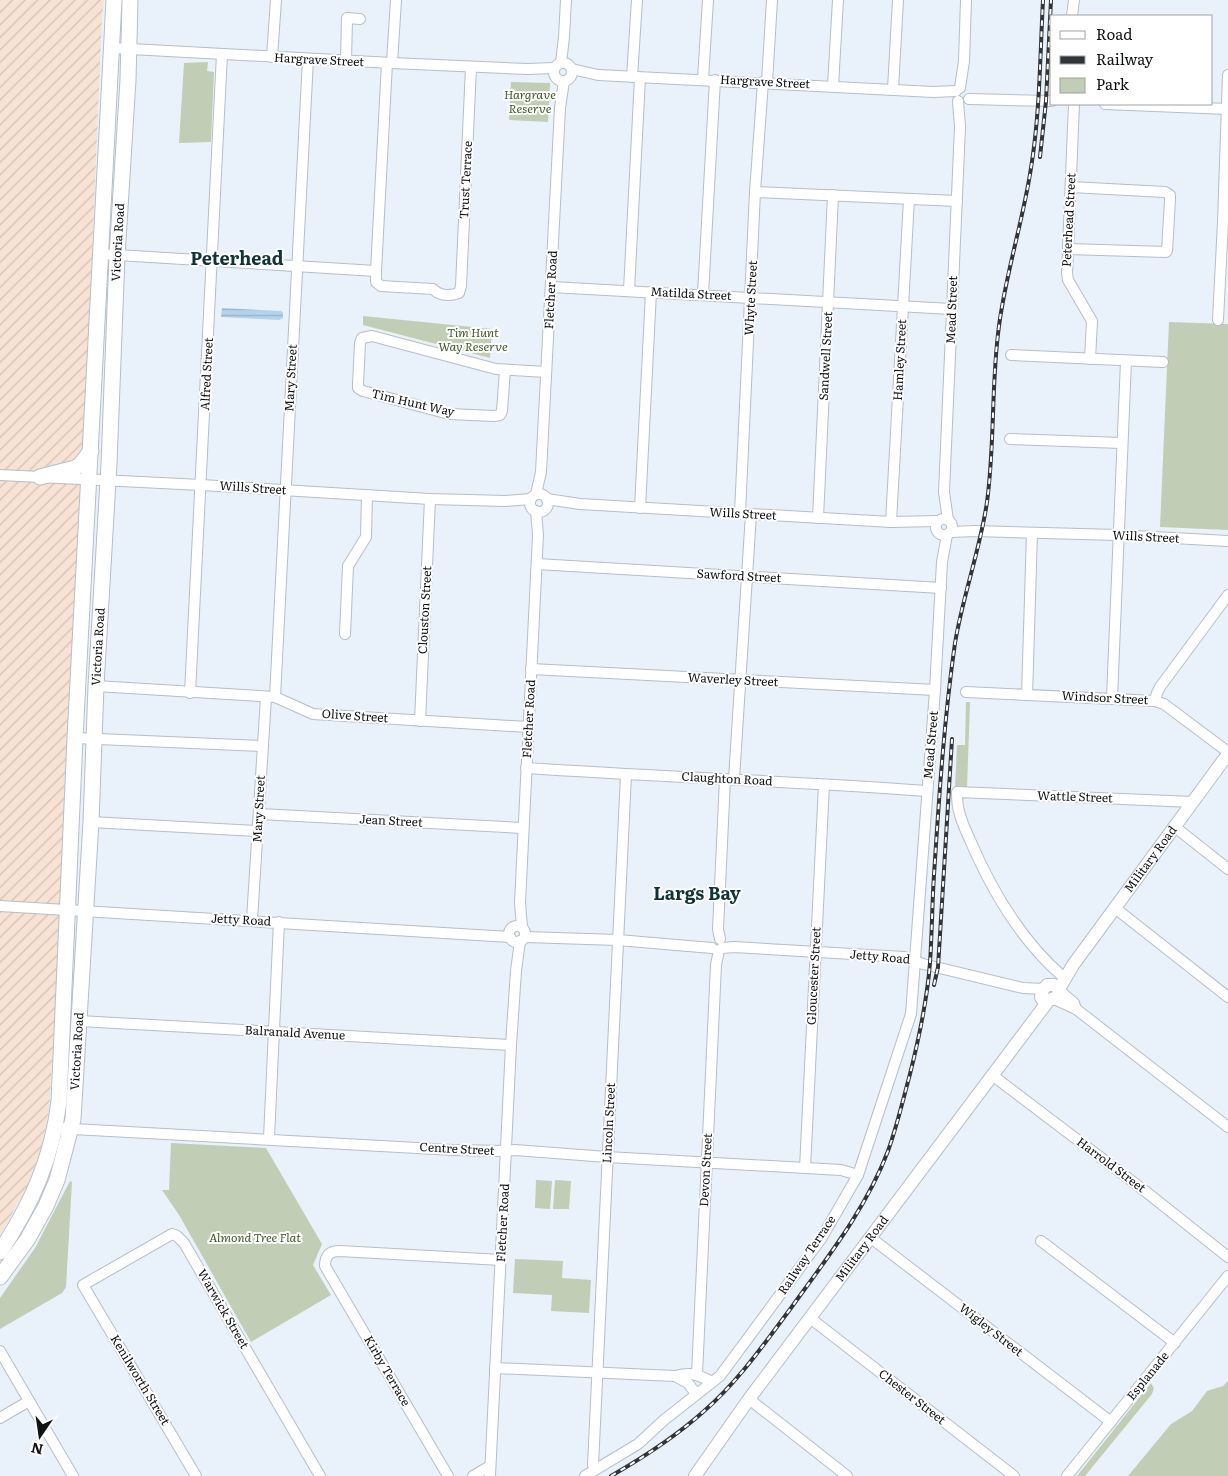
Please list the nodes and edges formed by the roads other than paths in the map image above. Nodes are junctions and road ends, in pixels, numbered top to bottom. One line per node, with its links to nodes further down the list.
1 (114, 0): 15 (highway, Victoria Road)
2 (130, 0): 16 (highway, Victoria Road)
3 (276, 0): 18 (street)
4 (396, 0): 21 (street)
5 (566, 0): 23 (street, Fletcher Road)
6 (637, 0): 25 (street)
7 (708, 0): 26 (street)
8 (772, 0): 28 (street, Whyte Street)
9 (838, 0): 29 (street)
10 (898, 0): 30 (street)
11 (966, 0): 31 (street, Mead Street)
12 (1074, 0): 13 (street)
13 (1072, 15)
14 (360, 19): 20 (street)
15 (112, 48): 16 (street, Hargrave Street); 43 (highway, Victoria Road)
16 (129, 49): 17 (street, Hargrave Street); 44 (highway, Victoria Road)
17 (222, 54): 18 (street, Hargrave Street); 45 (street, Alfred Street)
18 (272, 57): 19 (street, Hargrave Street)
19 (308, 59): 20 (street, Hargrave Street); 46 (street, Mary Street)
20 (346, 61): 21 (street, Hargrave Street)
21 (390, 63): 22 (street, Hargrave Street); 47 (street)
22 (471, 66): 23 (street, Hargrave Street); 47 (street, Trust Terrace)
23 (562, 72): 25 (street, Hargrave Street); 48 (street, Fletcher Road)
24 (1228, 75): 35 (street)
25 (636, 77): 26 (street, Hargrave Street); 49 (street)
26 (704, 79): 27 (street, Hargrave Street)
27 (715, 80): 28 (street, Hargrave Street); 51 (street)
28 (765, 82): 29 (street, Hargrave Street); 37 (street, Whyte Street)
29 (833, 86): 30 (street, Hargrave Street)
30 (893, 89): 31 (street, Hargrave Street)
31 (963, 95): 32 (street, Hargrave Street); 40 (street, Mead Street)
32 (1050, 101)
33 (1074, 105): 36 (street, Peterhead Street)
34 (1129, 105): 35 (street)
35 (1227, 109): 41 (street)
36 (1071, 187): 42 (street, Peterhead Street); 42 (street)
37 (755, 192): 38 (street); 52 (street, Whyte Street)
38 (833, 195): 39 (street); 53 (street, Sandwell Street)
39 (909, 199): 40 (street); 54 (street, Hamley Street)
40 (957, 201): 55 (street, Mead Street)
41 (1226, 222): 56 (street)
42 (1068, 249): 58 (street, Peterhead Street)
43 (101, 254): 44 (street); 65 (highway, Victoria Road)
44 (117, 256): 45 (street); 69 (highway, Victoria Road)
45 (212, 261): 46 (street); 70 (street, Alfred Street)
46 (296, 268): 47 (street); 71 (street, Mary Street)
47 (376, 271)
48 (551, 287): 49 (street, Matilda Street); 62 (street, Fletcher Road)
49 (629, 290): 50 (street, Matilda Street)
50 (651, 292): 51 (street, Matilda Street); 75 (street)
51 (703, 294): 52 (street, Matilda Street)
52 (751, 298): 53 (street, Matilda Street); 76 (street, Whyte Street)
53 (829, 303): 54 (street, Matilda Street); 77 (street, Sandwell Street)
54 (903, 307): 55 (street, Matilda Street); 78 (street, Hamley Street)
55 (951, 309): 79 (street, Mead Street)
56 (1218, 320)
57 (1011, 356): 58 (street)
58 (1090, 359): 59 (street)
59 (1126, 361): 60 (street); 64 (street)
60 (1163, 362)
61 (505, 370): 61 (street, Tim Hunt Way); 62 (street, Tim Hunt Way)
62 (546, 372): 74 (street, Fletcher Road)
63 (1010, 439): 64 (street)
64 (1122, 443): 81 (street)
65 (91, 451): 67 (highway); 68 (highway, Victoria Road)
66 (0, 475): 67 (street, Wills Street)
67 (40, 477): 68 (street, Wills Street)
68 (90, 480): 69 (street, Wills Street); 100 (highway, Victoria Road)
69 (108, 481): 70 (street, Wills Street); 90 (highway, Victoria Road)
70 (201, 485): 71 (street, Wills Street); 93 (street, Alfred Street)
71 (285, 490): 72 (street, Wills Street); 95 (street, Mary Street)
72 (367, 495): 73 (street, Wills Street); 87 (street)
73 (430, 499): 74 (street, Wills Street); 98 (street, Clouston Street)
74 (539, 503): 75 (street, Wills Street); 83 (street, Fletcher Road)
75 (640, 508): 76 (street, Wills Street)
76 (745, 514): 77 (street, Wills Street); 84 (street, Whyte Street)
77 (818, 518): 78 (street, Wills Street)
78 (892, 522): 79 (street, Wills Street)
79 (943, 527): 80 (street, Wills Street); 85 (street, Mead Street)
80 (1032, 534): 81 (street, Wills Street); 94 (street)
81 (1118, 535): 82 (street, Wills Street); 96 (street)
82 (1228, 541)
83 (537, 564): 84 (street, Sawford Street); 88 (street, Fletcher Road)
84 (747, 576): 85 (street, Sawford Street); 89 (street, Whyte Street)
85 (941, 588): 91 (street, Mead Street)
86 (1228, 595): 97 (street)
87 (345, 634)
88 (531, 669): 89 (street, Waverley Street); 99 (street, Fletcher Road)
89 (740, 680): 91 (street, Waverley Street); 106 (street, Devon Street)
90 (96, 686): 93 (street, Olive Street); 101 (highway, Victoria Road)
91 (935, 690): 108 (street, Mead Street)
92 (966, 692): 94 (street, Windsor Street)
93 (190, 693): 95 (street, Olive Street)
94 (1027, 695): 96 (street, Windsor Street)
95 (270, 697): 98 (street, Olive Street); 102 (street, Mary Street)
96 (1112, 698): 97 (street, Windsor Street)
97 (1156, 701): 103 (street, Windsor Street)
98 (420, 721): 99 (street, Olive Street)
99 (528, 727): 104 (street, Fletcher Road)
100 (76, 738): 101 (street); 118 (highway, Victoria Road)
101 (95, 739): 102 (street); 111 (highway, Victoria Road)
102 (262, 746): 110 (street, Mary Street)
103 (1228, 753): 109 (main road, Military Road)
104 (526, 768): 105 (street, Claughton Road); 113 (street, Fletcher Road)
105 (626, 775): 106 (street, Claughton Road); 123 (street, Lincoln Street)
106 (730, 779): 107 (street, Claughton Road); 124 (street, Devon Street)
107 (824, 785): 108 (street, Claughton Road); 125 (street, Gloucester Street)
108 (927, 792): 126 (street, Mead Street)
109 (1193, 802): 112 (main road, Military Road); 127 (street, Wattle Street)
110 (260, 814): 113 (street, Jean Street); 114 (street, Mary Street)
111 (91, 822): 114 (street); 119 (highway, Victoria Road)
112 (1175, 827): 115 (street); 117 (main road, Military Road)
113 (523, 828): 122 (street, Fletcher Road)
114 (258, 830): 120 (street, Mary Street)
115 (1228, 868)
116 (0, 906): 118 (street, Jetty Road)
117 (1115, 908): 127 (main road, Military Road); 128 (street)
118 (67, 910): 119 (street, Jetty Road); 134 (highway, Victoria Road)
119 (84, 911): 120 (street, Jetty Road); 129 (highway, Victoria Road)
120 (252, 920): 121 (street, Jetty Road)
121 (280, 922): 122 (street, Jetty Road); 130 (street)
122 (517, 934): 123 (street, Jetty Road); 131 (street, Fletcher Road)
123 (618, 940): 124 (street, Jetty Road); 138 (street, Lincoln Street)
124 (717, 943): 125 (street, Jetty Road); 139 (street, Devon Street)
125 (815, 953): 126 (street, Jetty Road); 140 (street, Gloucester Street)
126 (915, 960): 127 (street, Jetty Road); 141 (street, Railway Terrace)
127 (1051, 992): 132 (main road, Military Road); 133 (street, Jetty Road)
128 (1228, 997)
129 (79, 1021): 130 (street, Balranald Avenue); 135 (highway, Victoria Road)
130 (275, 1032): 131 (street, Balranald Avenue); 136 (street)
131 (511, 1045): 137 (street, Fletcher Road)
132 (992, 1075): 142 (main road, Military Road); 145 (street, Harrold Street)
133 (1228, 1127)
134 (55, 1128): 135 (street, Centre Street); 144 (highway, Victoria Road)
135 (71, 1129): 136 (street, Centre Street); 148 (highway, Victoria Road)
136 (269, 1138): 137 (street, Centre Street)
137 (506, 1151): 138 (street, Centre Street); 146 (street, Fletcher Road)
138 (607, 1157): 139 (street, Centre Street); 154 (street, Lincoln Street)
139 (706, 1162): 140 (street, Centre Street); 155 (street, Devon Street)
140 (805, 1168): 141 (street, Centre Street)
141 (858, 1175): 157 (street, Railway Terrace)
142 (871, 1238): 150 (main road, Military Road); 162 (street, Wigley Street)
143 (1041, 1241): 151 (street)
144 (0, 1252)
145 (1228, 1257)
146 (501, 1260): 153 (street, Fletcher Road); 168 (street, Kirby Terrace)
147 (1228, 1276): 151 (street, Esplanade)
148 (0, 1277)
149 (83, 1285): 166 (street, Kenilworth Street); 167 (street, Warwick Street)
150 (810, 1318): 159 (main road, Military Road); 173 (street, Chester Street)
151 (1175, 1343): 162 (street, Esplanade)
152 (0, 1351): 160 (street)
153 (495, 1368): 154 (street); 164 (street, Fletcher Road)
154 (597, 1374): 156 (street); 163 (street, Lincoln Street)
155 (697, 1374): 156 (street); 157 (street)
156 (675, 1376): 158 (street)
157 (712, 1382): 158 (street, Railway Terrace)
158 (696, 1394): 163 (street, Railway Terrace)
159 (749, 1399): 171 (main road, Military Road); 172 (street)
160 (29, 1401): 161 (street); 165 (street)
161 (0, 1418)
162 (1111, 1422): 174 (street, Esplanade)
163 (596, 1469): 170 (street, Railway Terrace)
164 (490, 1471): 169 (street)
165 (73, 1476)
166 (196, 1476)
167 (320, 1476)
168 (448, 1476)
169 (473, 1476)
170 (584, 1476)
171 (694, 1476)
172 (847, 1476)
173 (1014, 1476)
174 (1067, 1476)

